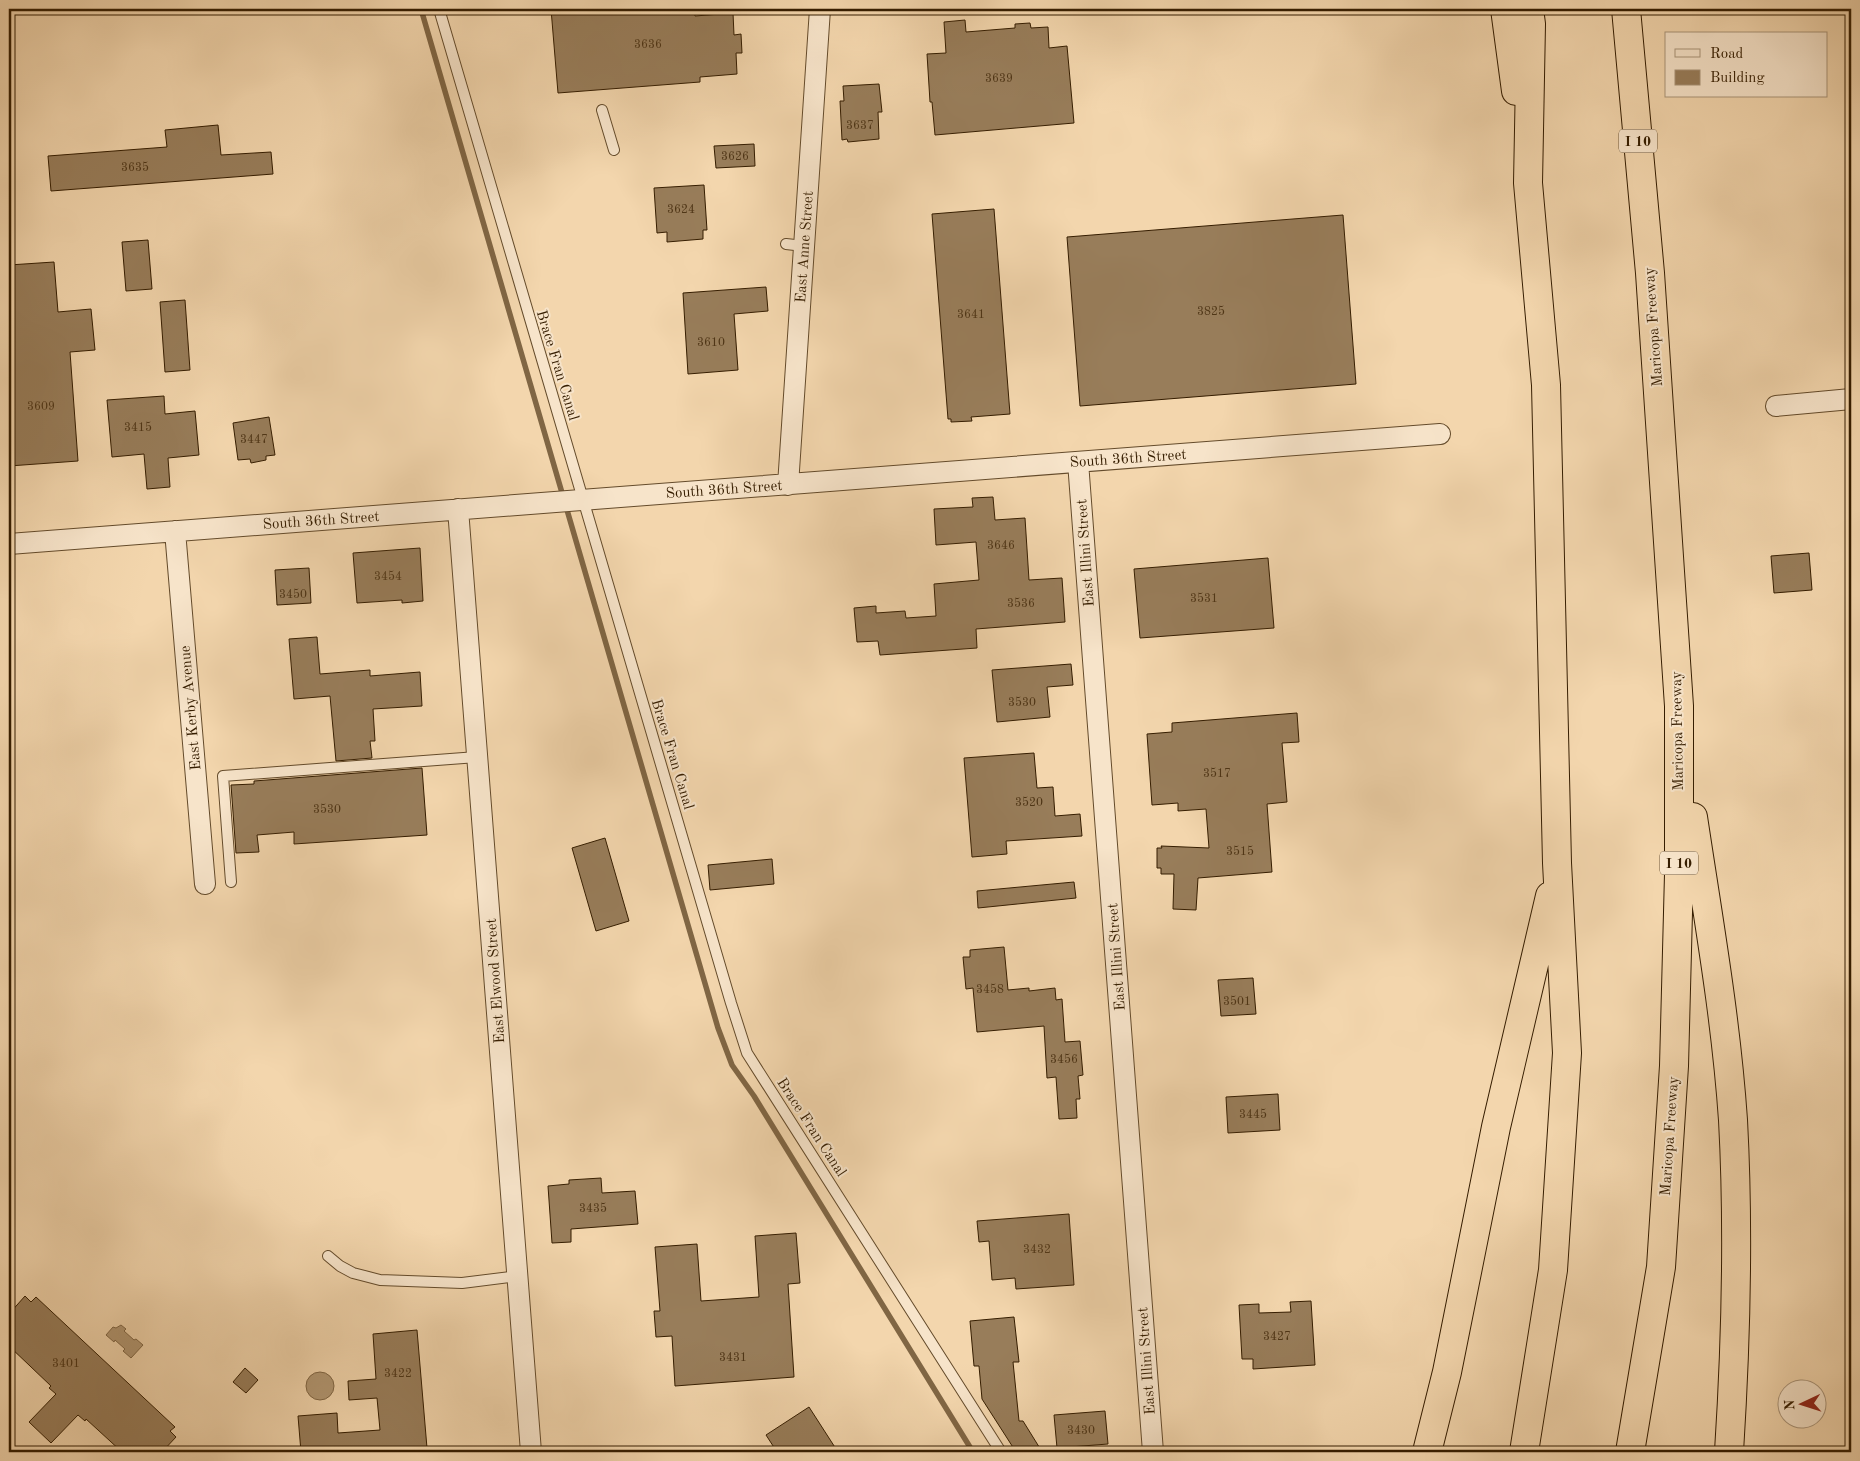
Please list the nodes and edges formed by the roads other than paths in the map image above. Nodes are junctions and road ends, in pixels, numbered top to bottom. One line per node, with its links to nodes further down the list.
1 (439, 9): 14 (lane, Brace Fran Canal)
2 (820, 9): 13 (street, East Anne Street)
3 (1505, 9): 8 (highway)
4 (1529, 9): 8 (highway)
5 (1626, 9): 18 (highway, Maricopa Freeway / I 10)
6 (602, 110): 7 (lane)
7 (614, 150)
8 (1528, 183): 20 (highway)
9 (1851, 399): 10 (street)
10 (1776, 406)
11 (1440, 434): 12 (street, South 36th Street)
12 (1078, 462): 13 (street, South 36th Street); 27 (street, East Illini Street)
13 (788, 484): 14 (street, South 36th Street)
14 (581, 501): 15 (street, South 36th Street); 26 (lane, Brace Fran Canal)
15 (458, 509): 16 (street, South 36th Street); 19 (street, East Elwood Street)
16 (175, 531): 17 (street, South 36th Street); 22 (street, East Kerby Avenue)
17 (9, 544)
18 (1679, 728): 30 (highway, Maricopa Freeway / I 10); 31 (highway)
19 (477, 757): 21 (lane); 24 (street, East Elwood Street)
20 (1557, 863): 28 (highway); 29 (highway)
21 (231, 882)
22 (205, 884)
23 (328, 1256): 24 (lane)
24 (518, 1276): 25 (street, East Elwood Street)
25 (531, 1452)
26 (1001, 1452)
27 (1153, 1452)
28 (1427, 1452)
29 (1524, 1452)
30 (1630, 1452)
31 (1729, 1452)

